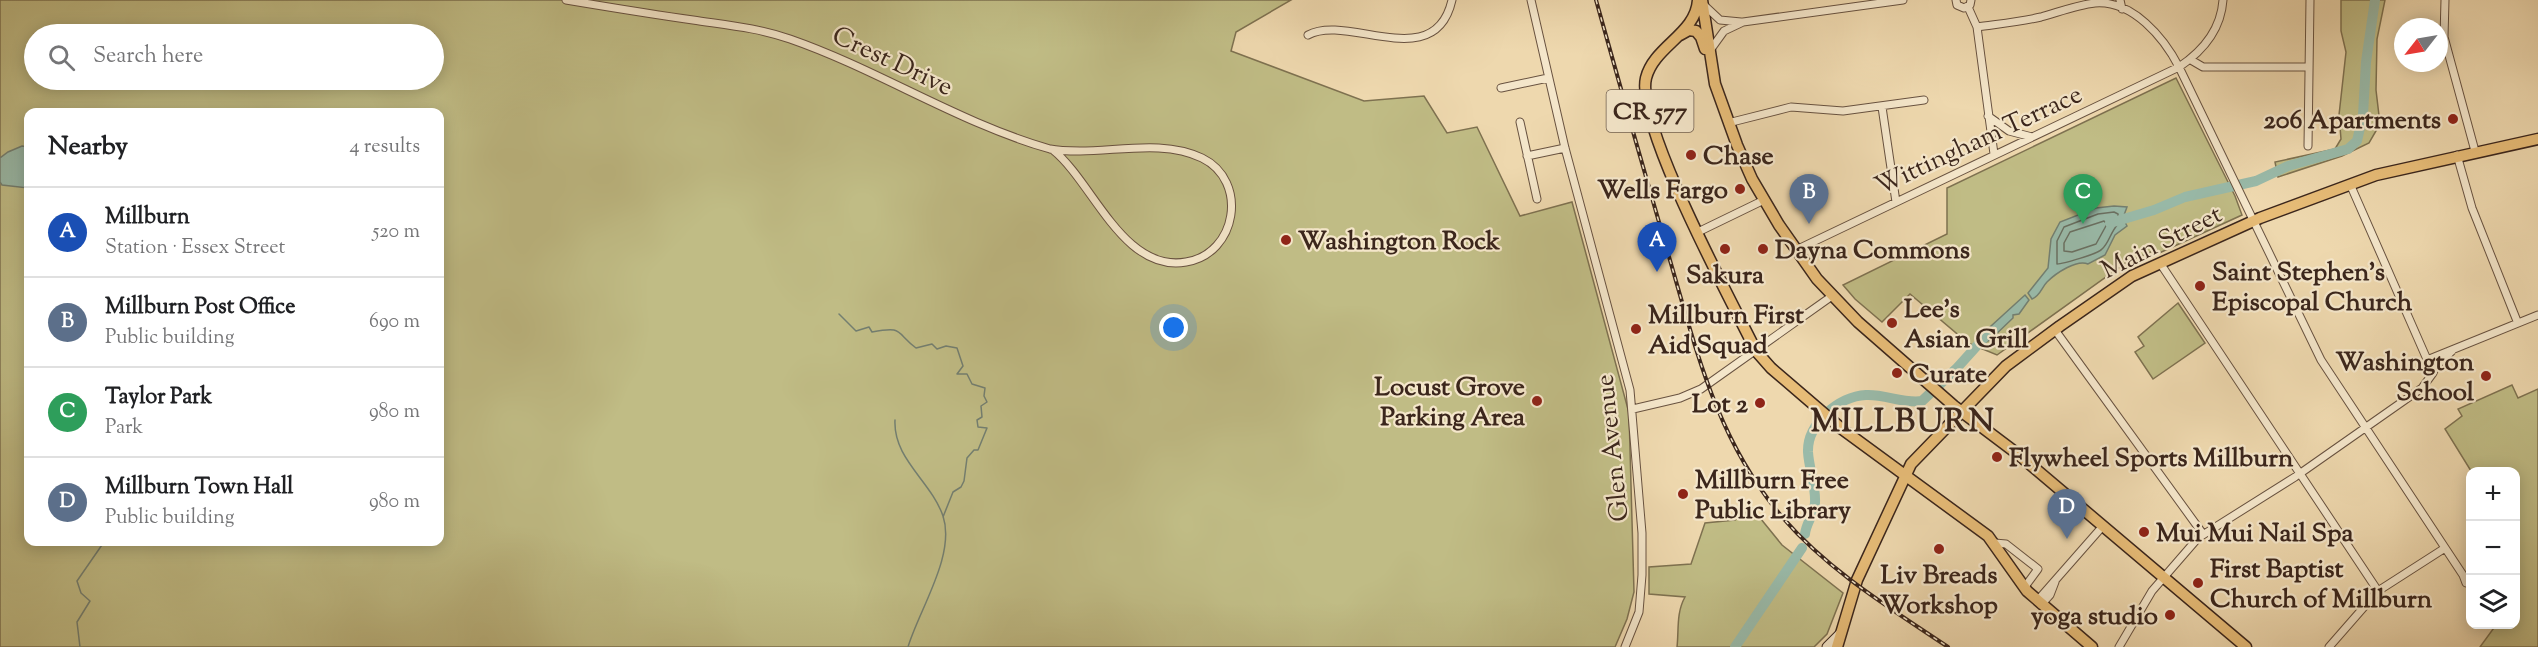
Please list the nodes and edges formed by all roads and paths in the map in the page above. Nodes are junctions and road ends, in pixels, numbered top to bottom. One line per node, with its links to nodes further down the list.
1 (566, 0): 34 (street, Crest Drive)
2 (1452, 0): 16 (street)
3 (1531, 0): 22 (street, Glen Avenue)
4 (1903, 0): 14 (street)
5 (1955, 0): 12 (street)
6 (2120, 0): 13 (street)
7 (2223, 0): 19 (street)
8 (2310, 0): 21 (street)
9 (2445, 0): 35 (street)
10 (1701, 1): 14 (street); 17 (main road, CR 577); 18 (main road, CR 577)
11 (2095, 1): 13 (street); 15 (street)
12 (1970, 3): 15 (street)
13 (2122, 9): 20 (street)
14 (1743, 22): 18 (street)
15 (1977, 27): 27 (street)
16 (1308, 35)
17 (1680, 35): 23 (main road); 44 (main road, CR 577)
18 (1711, 49): 23 (main road, CR 577)
19 (2191, 60): 20 (street, Wittingham Terrace); 21 (street)
20 (2179, 67): 30 (street, Wittingham Terrace); 43 (street)
21 (2309, 67): 32 (street)
22 (1548, 78): 24 (street); 33 (street, Glen Avenue)
23 (1715, 84): 29 (main road, CR 577)
24 (1501, 88)
25 (1924, 100): 26 (street)
26 (1882, 107): 29 (street); 42 (street)
27 (1988, 116): 30 (street); 36 (street)
28 (1520, 122): 38 (street)
29 (1728, 123): 41 (main road, CR 577)
30 (2032, 137): 36 (street, Wittingham Terrace)
31 (2538, 138): 35 (main road, Main Street)
32 (2308, 146)
33 (1565, 148): 38 (street); 55 (street, Glen Avenue)
34 (1053, 150): 34 (street)
35 (2475, 151): 37 (main road, Main Street)
36 (1994, 154): 42 (street, Wittingham Terrace)
37 (2457, 155): 39 (main road, Main Street); 49 (street)
38 (1527, 156): 40 (street)
39 (2350, 184): 43 (main road, Main Street); 53 (street)
40 (1538, 199)
41 (1764, 200): 44 (street); 45 (main road, CR 577)
42 (1896, 202): 45 (street, Wittingham Terrace)
43 (2253, 221): 46 (main road, Main Street); 57 (street)
44 (1698, 232): 52 (main road, CR 577)
45 (1796, 250): 47 (main road, CR 577)
46 (2160, 263): 50 (main road, Main Street); 58 (street)
47 (1832, 296): 52 (street); 56 (main road, CR 577)
48 (2538, 315): 49 (street)
49 (2517, 321): 51 (street)
50 (2055, 330): 56 (main road, Main Street); 61 (street)
51 (2454, 350): 53 (street); 54 (street)
52 (1756, 351): 55 (street); 59 (main road, CR 577)
53 (2427, 360): 54 (street)
54 (2433, 373): 57 (street)
55 (1633, 409): 70 (street, Glen Avenue)
56 (1960, 411): 59 (main road, Main Street); 60 (main road)
57 (2366, 427): 58 (street); 63 (street)
58 (2300, 473): 61 (street); 67 (street)
59 (1905, 474): 62 (main road); 69 (main road, Main Street)
60 (2102, 527): 64 (main road); 68 (street)
61 (2204, 534): 64 (street)
62 (1995, 543): 66 (main road); 66 (street)
63 (2445, 548): 65 (street); 67 (street)
64 (2163, 578): 74 (street); 75 (main road)
65 (2466, 583)
66 (2024, 588): 68 (main road)
67 (2378, 591): 76 (street)
68 (2039, 603): 73 (main road)
69 (1840, 634): 71 (main road); 72 (main road, Main Street)
70 (1625, 647)
71 (1827, 647)
72 (1837, 647)
73 (2092, 647)
74 (2119, 647)
75 (2245, 647)
76 (2329, 647)

